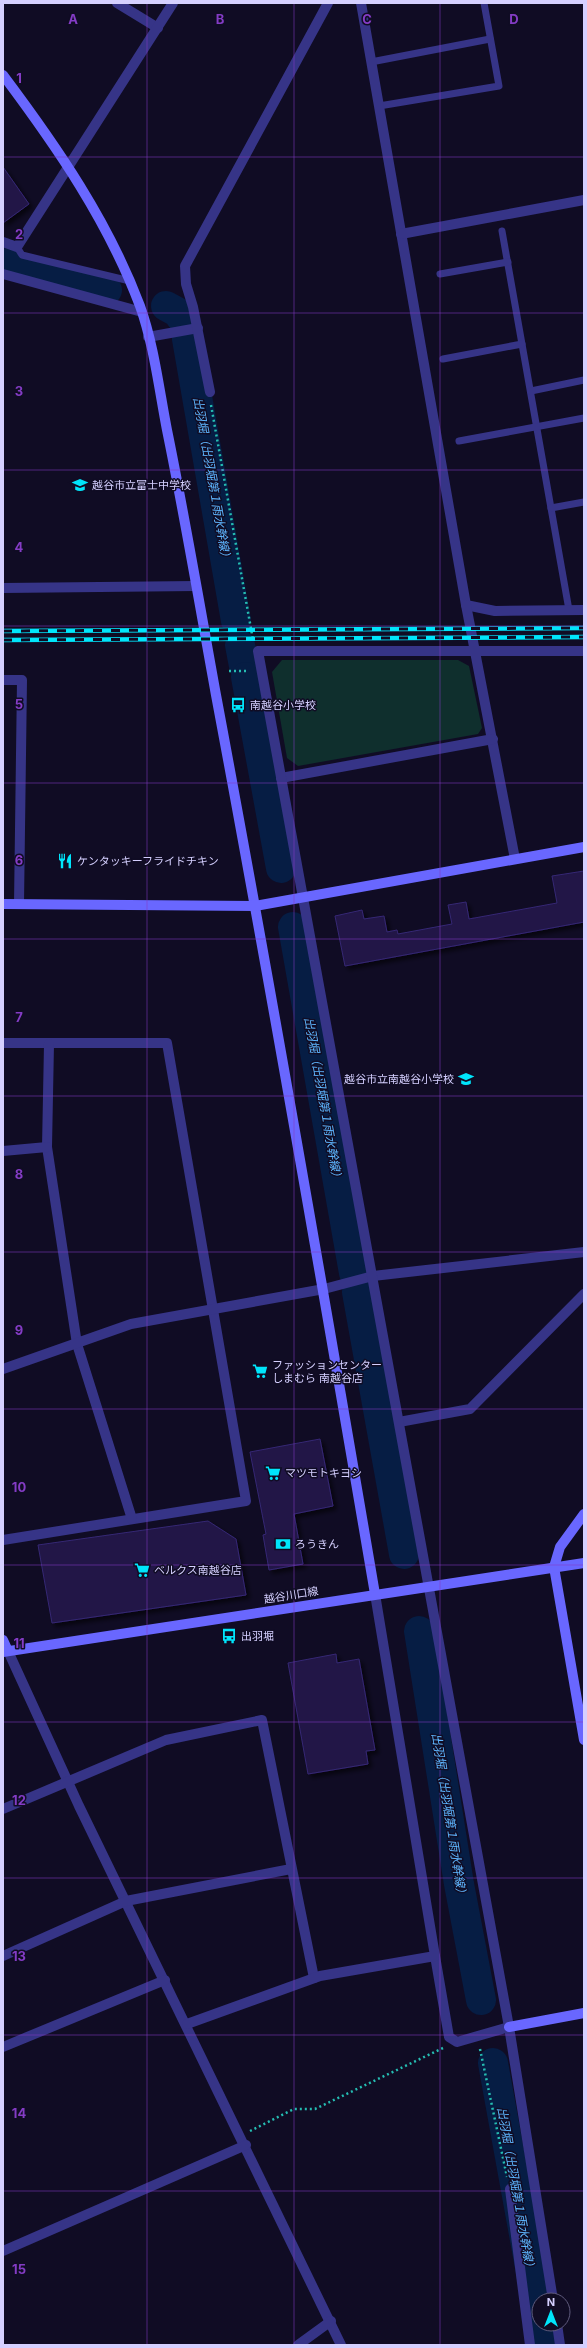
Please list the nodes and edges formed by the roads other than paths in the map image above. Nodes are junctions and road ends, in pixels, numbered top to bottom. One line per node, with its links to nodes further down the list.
1 (117, 3): 6 (street)
2 (173, 3): 6 (street)
3 (328, 3): 22 (street)
4 (361, 3): 8 (street)
5 (484, 3): 7 (lane)
6 (158, 28): 11 (street)
7 (490, 39): 8 (lane); 10 (lane)
8 (371, 62): 10 (street)
9 (3, 75): 11 (street)
10 (379, 106): 14 (street)
11 (69, 167): 16 (street); 20 (street)
12 (584, 200): 14 (street)
13 (502, 231): 17 (lane)
14 (401, 234): 36 (street)
15 (3, 242): 16 (street)
16 (17, 247): 20 (lane)
17 (508, 262): 19 (lane); 24 (lane)
18 (3, 274): 21 (street)
19 (440, 274)
20 (130, 282): 21 (street)
21 (141, 309): 23 (street)
22 (198, 328): 23 (street); 28 (street)
23 (148, 337): 34 (street)
24 (522, 344): 25 (lane); 27 (lane)
25 (443, 359)
26 (584, 380): 27 (lane)
27 (531, 391): 30 (lane)
28 (210, 392)
29 (584, 418): 30 (lane)
30 (537, 428): 31 (lane); 33 (lane)
31 (459, 441)
32 (584, 502): 33 (lane)
33 (551, 508): 37 (lane)
34 (196, 586): 35 (street); 49 (street)
35 (3, 588)
36 (466, 605): 37 (street); 40 (street)
37 (569, 610): 38 (street)
38 (584, 610)
39 (584, 651): 40 (street)
40 (476, 652): 42 (street); 43 (street)
41 (3, 680): 48 (street)
42 (492, 739): 43 (street); 45 (street)
43 (281, 778): 46 (street)
44 (584, 847): 45 (street)
45 (515, 859): 46 (street)
46 (304, 898): 49 (street); 55 (street)
47 (3, 904): 48 (street)
48 (20, 904): 49 (street)
49 (255, 906): 56 (street)
50 (3, 1043): 51 (street)
51 (49, 1044): 52 (street); 58 (street)
52 (47, 1147): 53 (street); 59 (street)
53 (3, 1151)
54 (584, 1252): 55 (street)
55 (373, 1276): 56 (street); 61 (street)
56 (324, 1289): 58 (street); 68 (street)
57 (584, 1294): 61 (street)
58 (214, 1310): 59 (street); 63 (street)
59 (77, 1344): 60 (street); 63 (street)
60 (3, 1369)
61 (400, 1422): 67 (street)
62 (584, 1514): 66 (street)
63 (132, 1520): 64 (street)
64 (3, 1540)
65 (584, 1563): 66 (street, 越谷川口線)
66 (554, 1567): 67 (street, 越谷川口線); 71 (street)
67 (428, 1586): 68 (street, 越谷川口線); 82 (street)
68 (374, 1594): 70 (street, 越谷川口線); 77 (street)
69 (3, 1640): 70 (street)
70 (6, 1652): 72 (street)
71 (584, 1740)
72 (70, 1781): 73 (street); 74 (street); 75 (street)
73 (3, 1810)
74 (291, 1869): 75 (street); 78 (street)
75 (126, 1901): 76 (street); 79 (street)
76 (3, 1956)
77 (435, 1956): 78 (street); 82 (street)
78 (314, 1978): 81 (street)
79 (165, 1980): 81 (street); 83 (street)
80 (584, 2013): 82 (street)
81 (186, 2024): 84 (street)
82 (509, 2027): 87 (street)
83 (3, 2047)
84 (246, 2145): 86 (street); 88 (street)
85 (510, 2189): 92 (street)
86 (3, 2251)
87 (552, 2292)
88 (331, 2321): 90 (street); 91 (street)
89 (558, 2332): 93 (street)
90 (298, 2345)
91 (342, 2345)
92 (529, 2345)
93 (560, 2345)

